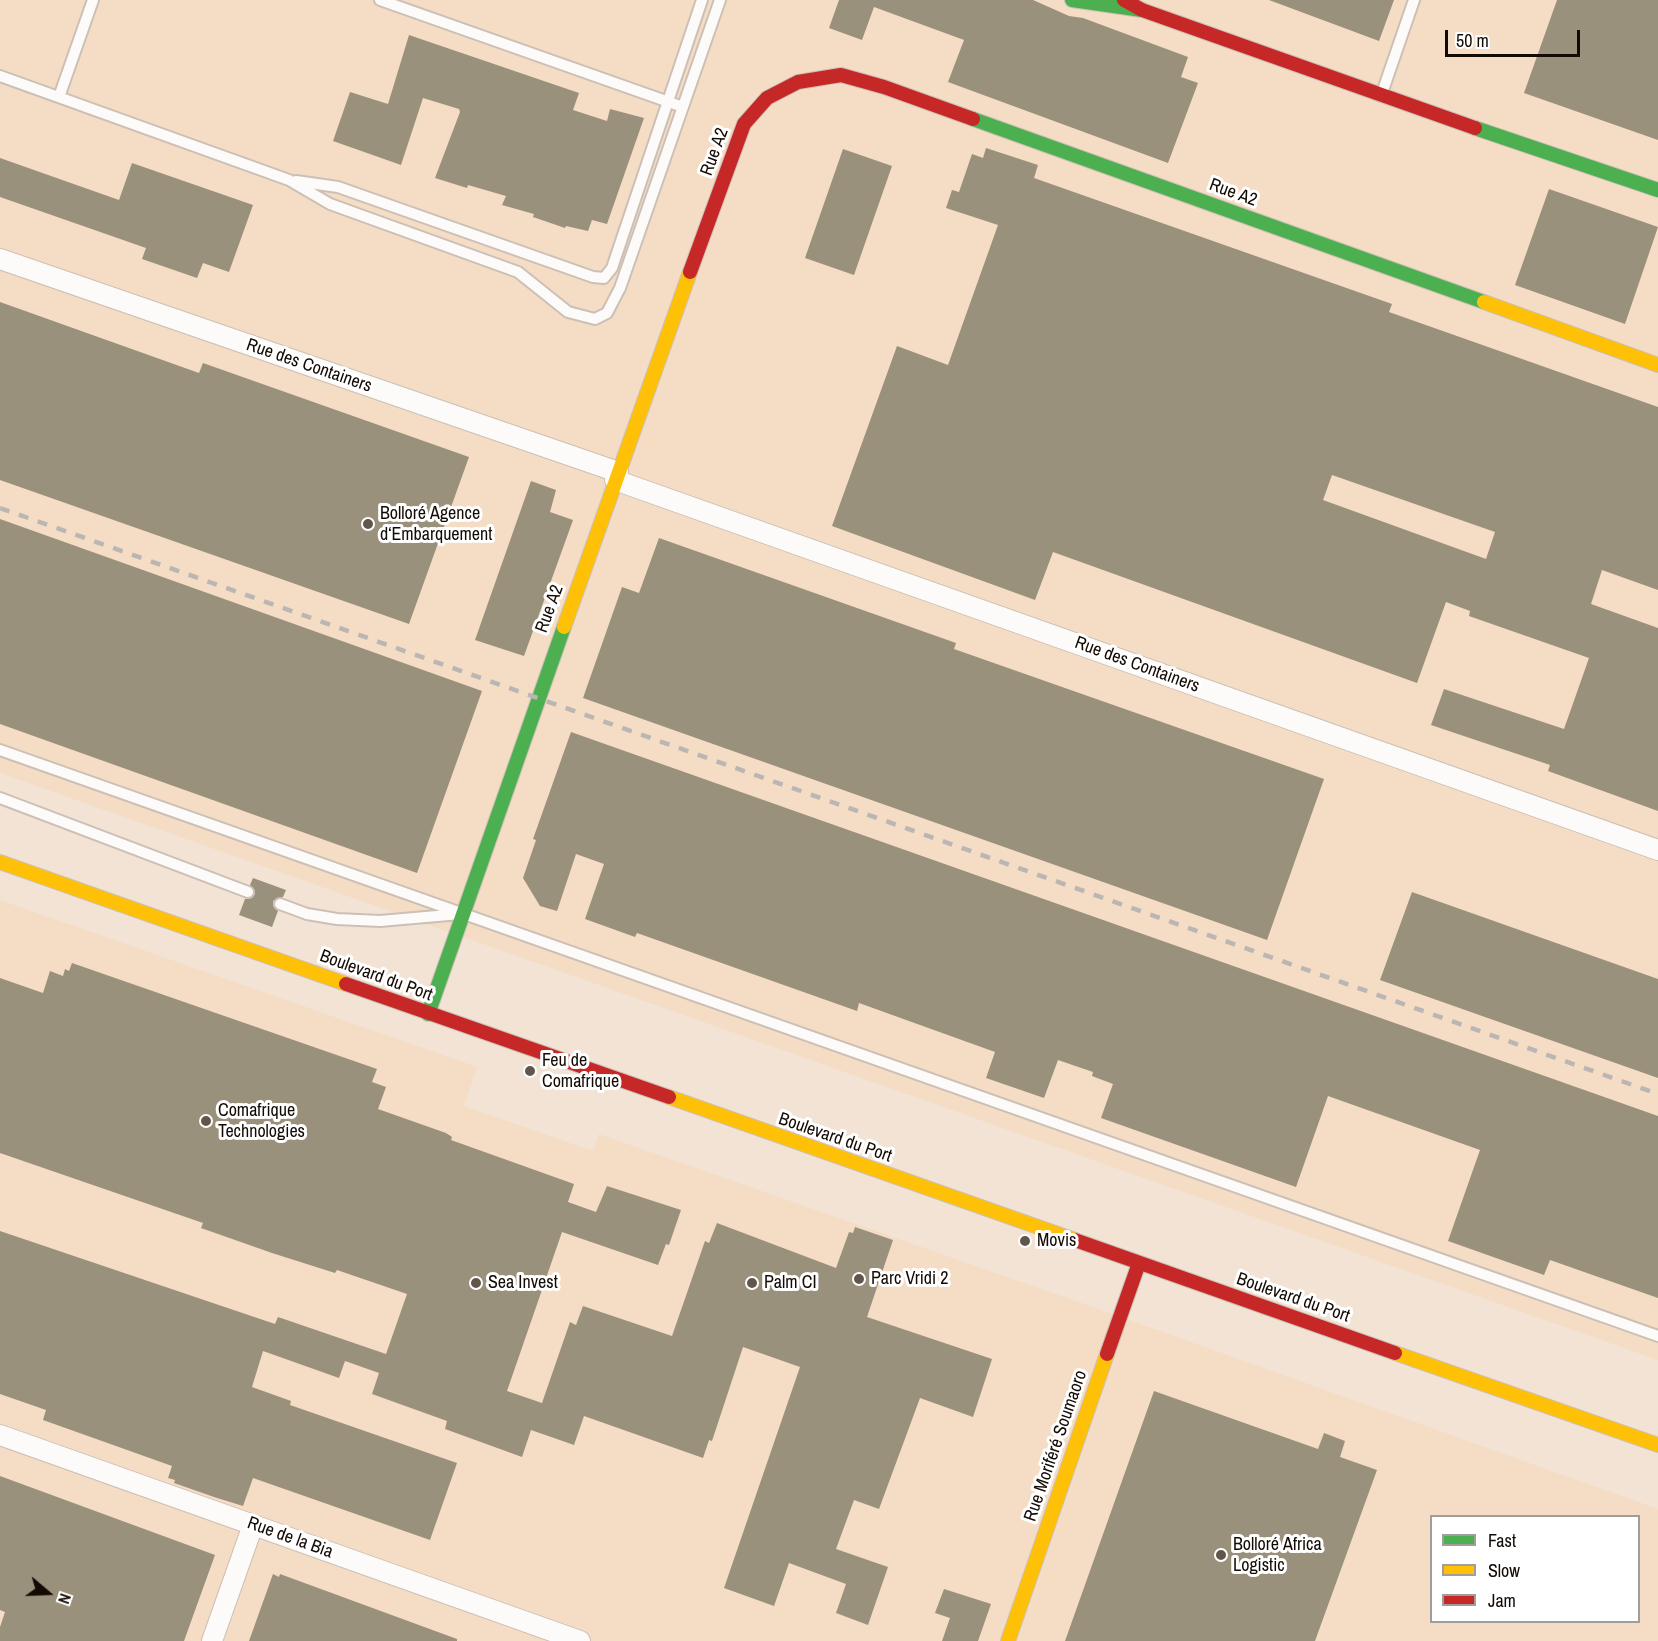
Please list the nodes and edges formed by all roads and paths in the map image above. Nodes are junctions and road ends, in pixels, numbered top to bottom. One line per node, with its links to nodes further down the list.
1 (93, 0): 11 (lane)
2 (380, 0): 12 (lane)
3 (702, 0): 12 (lane)
4 (720, 0): 13 (lane)
5 (1072, 0): 8 (street)
6 (1124, 0): 8 (street)
7 (1414, 0): 10 (lane)
8 (1142, 10): 10 (street)
9 (0, 76): 11 (lane)
10 (1380, 96): 15 (street)
11 (59, 97): 14 (lane)
12 (667, 102): 13 (lane); 14 (lane)
13 (683, 107): 14 (lane)
14 (290, 180)
15 (1658, 190)
16 (0, 259): 18 (street, Rue des Containers)
17 (1658, 365): 18 (street, Rue A2)
18 (617, 476): 21 (street, Rue des Containers); 25 (street, Rue A2)
19 (0, 750): 25 (lane)
20 (0, 798): 23 (lane)
21 (1658, 850)
22 (0, 862): 26 (street, Boulevard du Port)
23 (248, 892)
24 (280, 904): 25 (lane)
25 (463, 914): 26 (street, Rue A2); 28 (lane)
26 (428, 1014): 27 (street, Boulevard du Port)
27 (1139, 1263): 30 (street, Boulevard du Port); 34 (street, Rue Moriféré Soumaoro)
28 (1658, 1336)
29 (0, 1435): 31 (street, Rue de la Bia)
30 (1658, 1445)
31 (253, 1525): 32 (street); 33 (street, Rue de la Bia)
32 (212, 1641)
33 (580, 1641)
34 (1008, 1641)

